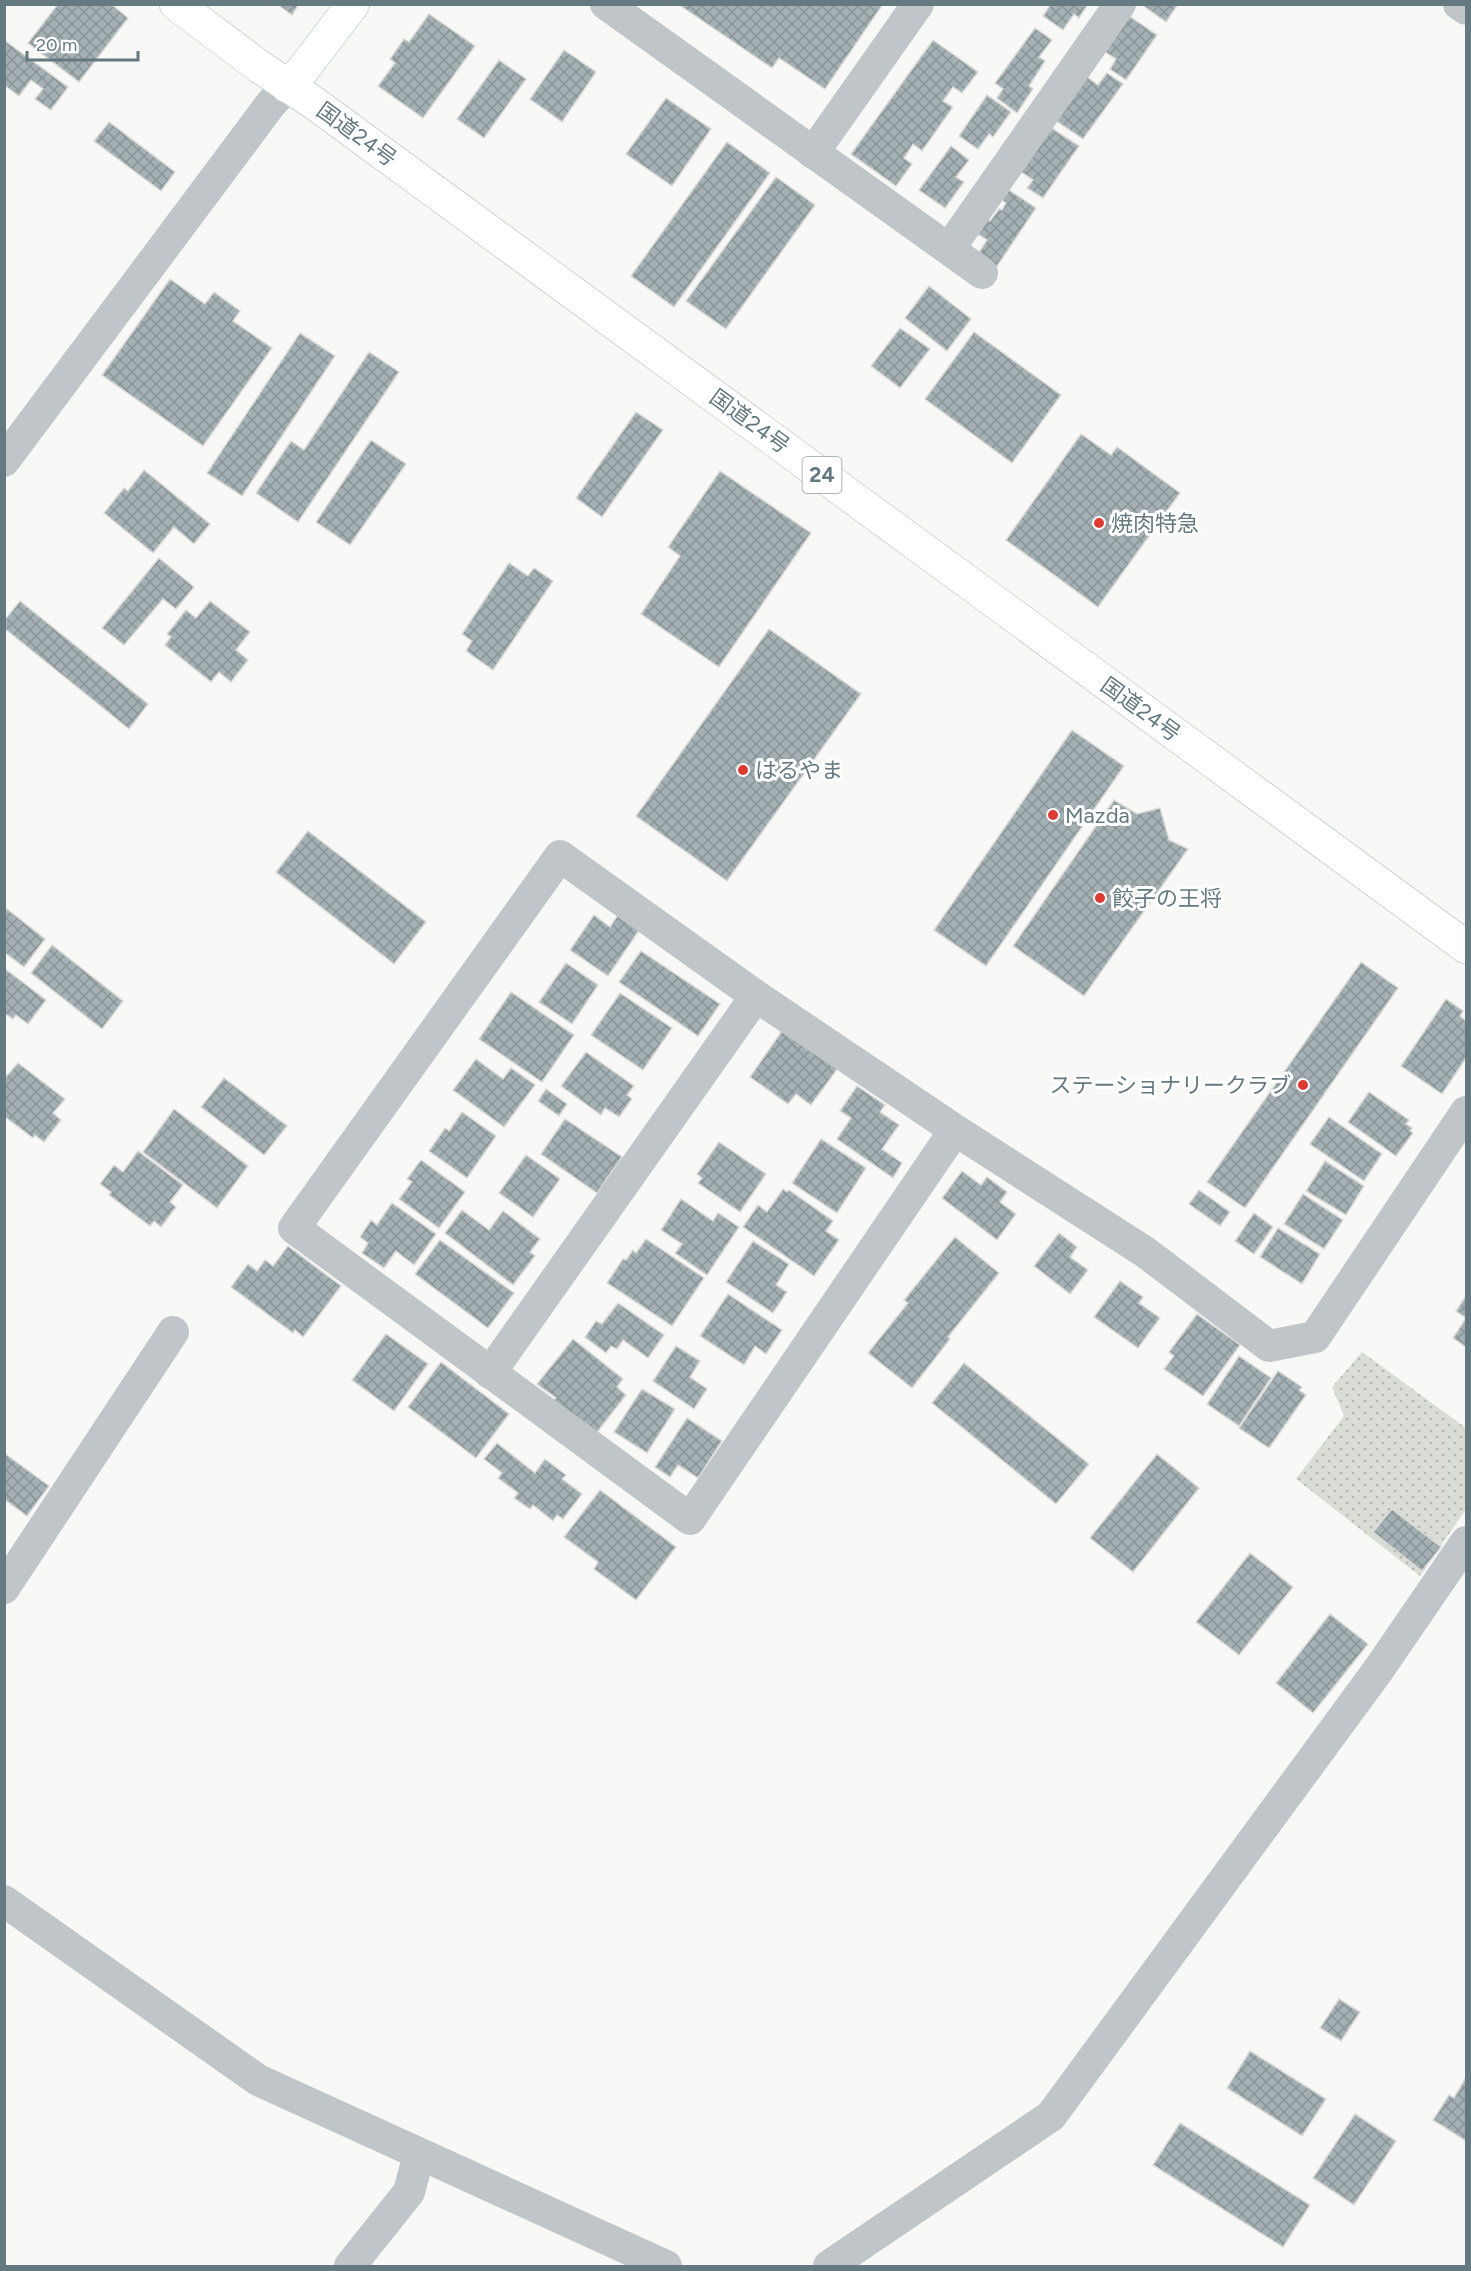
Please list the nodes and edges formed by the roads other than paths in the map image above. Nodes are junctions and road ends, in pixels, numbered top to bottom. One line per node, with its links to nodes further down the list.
1 (176, 4): 8 (main road, 国道24号 / 24)
2 (353, 4): 8 (main road)
3 (606, 4): 9 (street)
4 (918, 4): 9 (street)
5 (1120, 4): 10 (street)
6 (1459, 4): 7 (street)
7 (1467, 9)
8 (287, 86): 12 (street); 13 (main road, 国道24号 / 24)
9 (813, 153): 10 (street)
10 (949, 249): 11 (street)
11 (982, 273)
12 (4, 460)
13 (1467, 947)
14 (756, 996): 16 (street); 18 (street); 18 (street)
15 (1467, 1112): 16 (street)
16 (955, 1130): 18 (street)
17 (173, 1332): 20 (street)
18 (489, 1373)
19 (1467, 1542): 25 (street)
20 (4, 1588)
21 (4, 1901): 22 (street)
22 (418, 2154): 23 (street); 24 (street)
23 (350, 2266)
24 (666, 2266)
25 (829, 2266)

